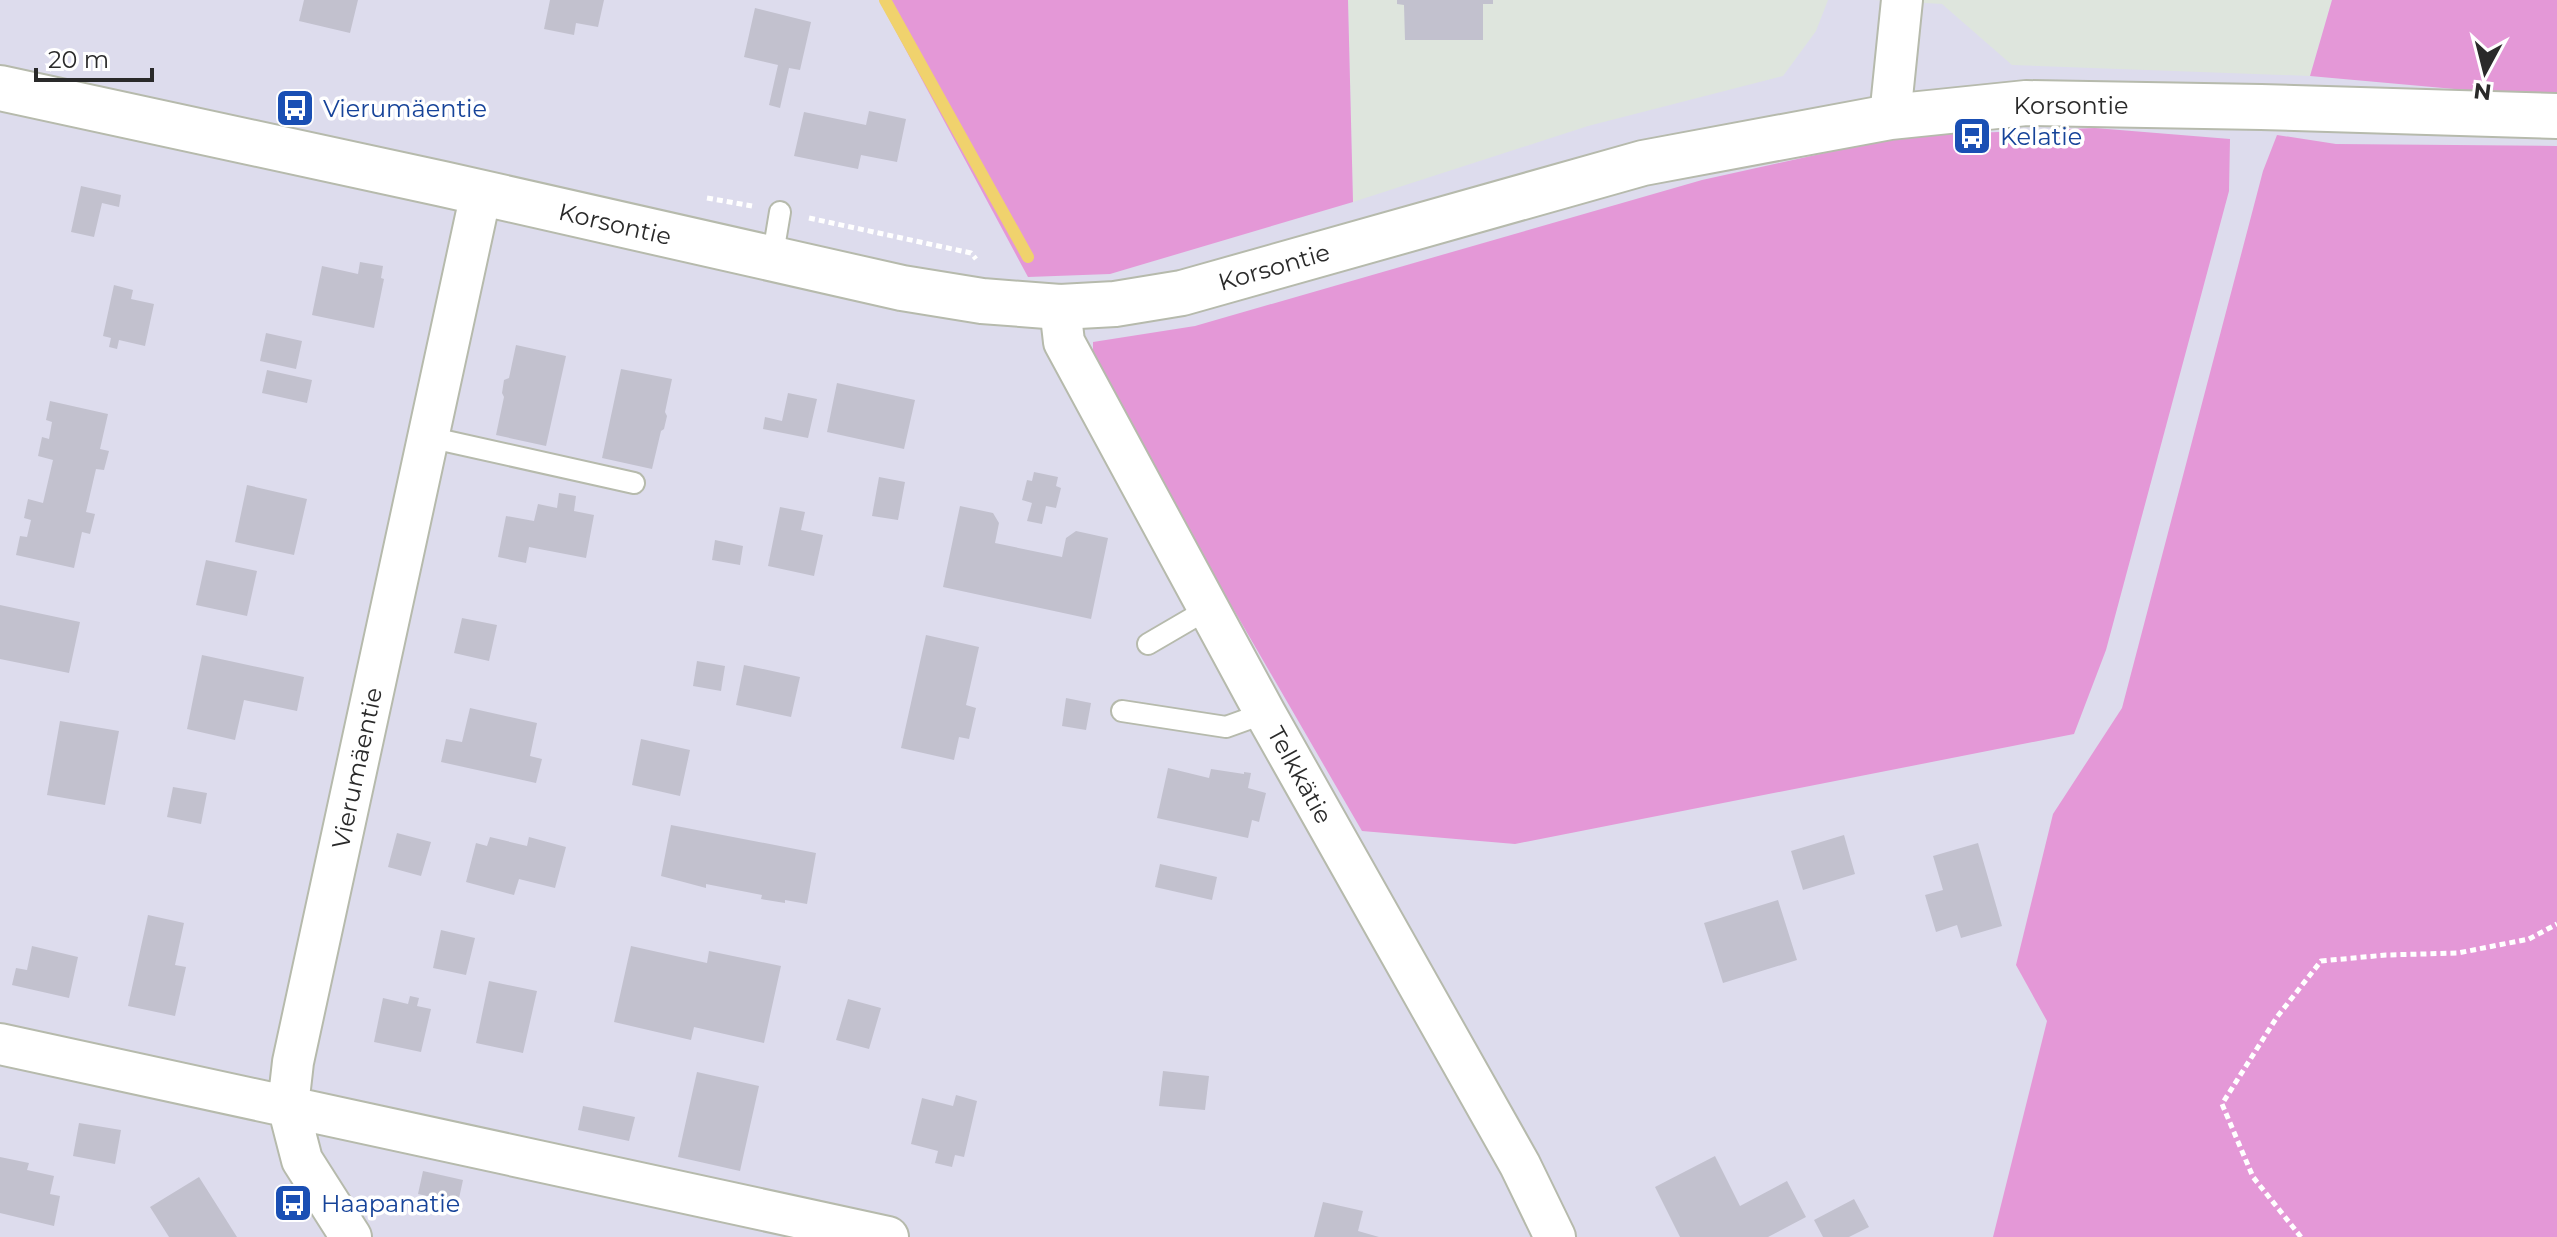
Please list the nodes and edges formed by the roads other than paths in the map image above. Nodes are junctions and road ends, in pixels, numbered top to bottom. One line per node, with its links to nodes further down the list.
1 (1902, 0): 4 (street)
2 (0, 88): 5 (main road, Korsontie)
3 (2557, 116): 4 (main road, Korsontie)
4 (1890, 117): 8 (main road, Korsontie)
5 (481, 193): 7 (main road, Korsontie); 9 (street, Vierumäentie)
6 (780, 212): 7 (lane)
7 (772, 260): 8 (main road, Korsontie)
8 (1060, 307): 11 (street, Telkkätie)
9 (428, 437): 10 (lane); 16 (street, Vierumäentie)
10 (634, 483)
11 (1208, 609): 12 (lane); 14 (street, Telkkätie)
12 (1148, 644)
13 (1122, 711): 14 (lane)
14 (1265, 713): 19 (street, Telkkätie)
15 (0, 1044): 16 (street)
16 (288, 1106): 17 (street, Vierumäentie); 18 (street)
17 (351, 1237)
18 (888, 1237)
19 (1555, 1237)

